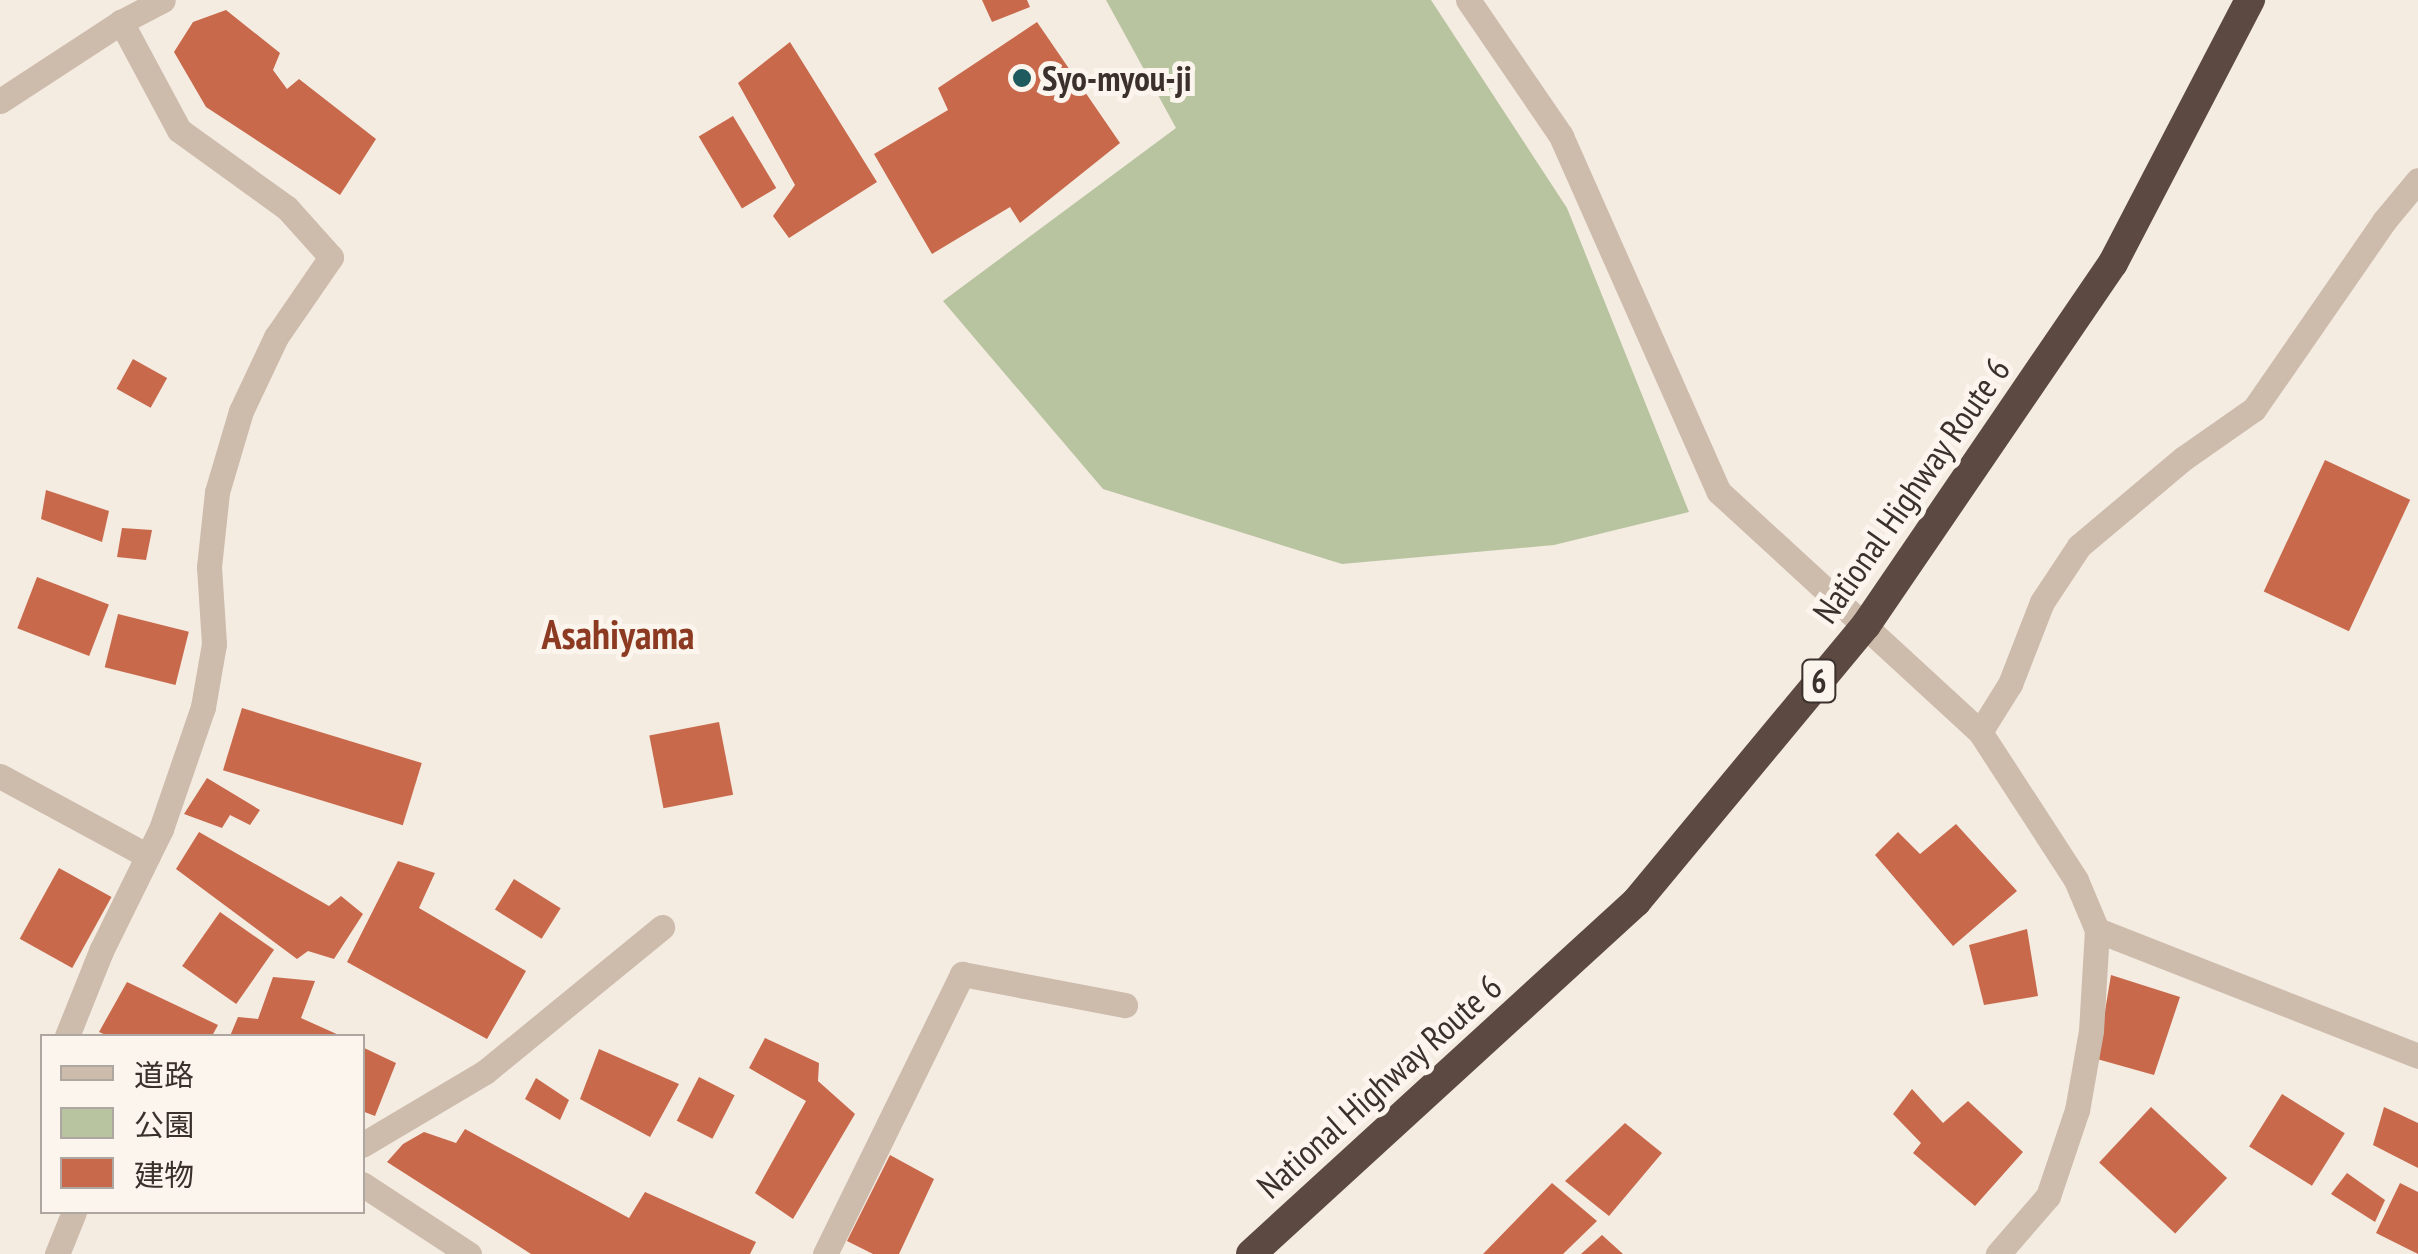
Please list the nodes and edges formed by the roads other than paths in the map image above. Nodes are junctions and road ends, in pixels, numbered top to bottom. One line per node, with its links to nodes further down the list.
1 (163, 0): 4 (street)
2 (1468, 0): 7 (street)
3 (2250, 0): 7 (highway, National Highway Route 6 / 6)
4 (121, 22): 5 (street); 10 (street)
5 (0, 101)
6 (2418, 180): 8 (street)
7 (1866, 626): 8 (street); 22 (highway, National Highway Route 6 / 6)
8 (1980, 732): 12 (street)
9 (0, 776): 10 (street)
10 (148, 856): 14 (street)
11 (662, 927): 16 (street)
12 (2096, 930): 15 (street); 23 (street)
13 (1125, 1005): 21 (street)
14 (68, 1034)
15 (2418, 1056)
16 (365, 1142)
17 (365, 1186): 20 (street)
18 (73, 1214): 19 (street)
19 (57, 1254)
20 (469, 1254)
21 (825, 1254)
22 (1251, 1254)
23 (1998, 1254)

